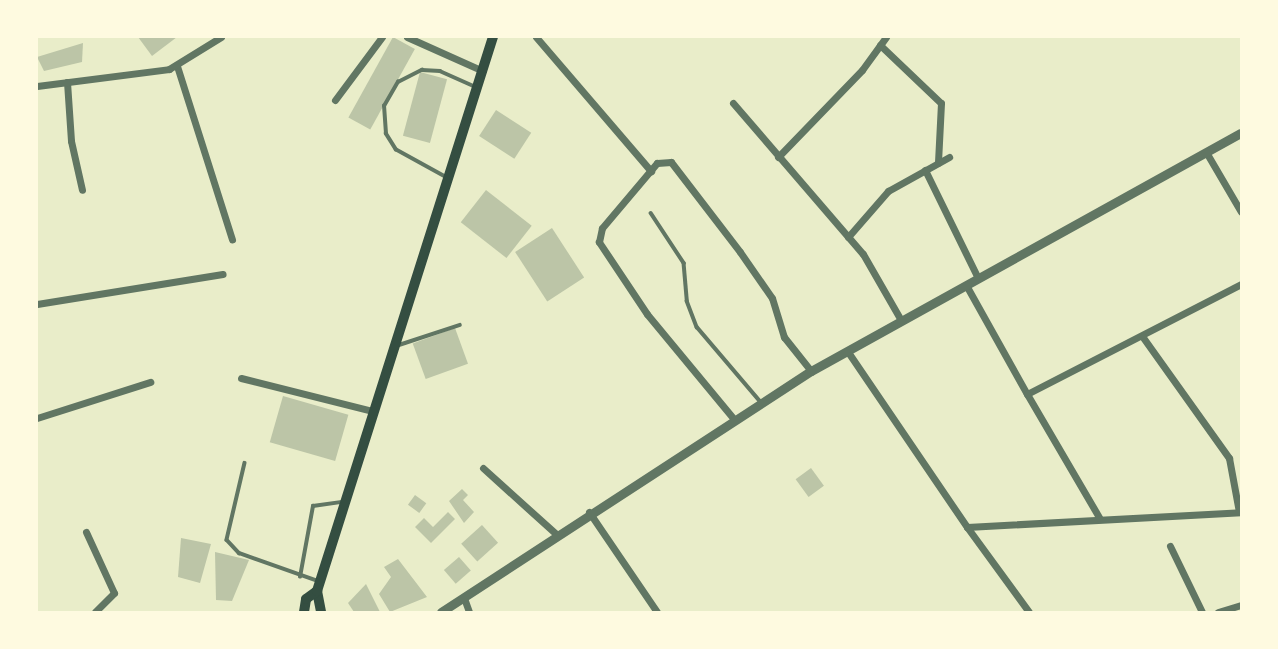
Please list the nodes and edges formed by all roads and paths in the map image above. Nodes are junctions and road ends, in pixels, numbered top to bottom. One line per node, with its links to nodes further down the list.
1 (221, 37): 8 (street)
2 (382, 37): 13 (street)
3 (407, 37): 9 (street)
4 (494, 37): 9 (main road)
5 (536, 37): 21 (street)
6 (886, 37): 7 (street)
7 (880, 46): 17 (street); 19 (street)
8 (177, 66): 10 (street); 27 (street)
9 (483, 71): 12 (main road)
10 (67, 82): 11 (street); 23 (street)
11 (37, 86)
12 (478, 88): 22 (main road); 22 (lane)
13 (335, 100)
14 (733, 103): 17 (street)
15 (1241, 133): 16 (street)
16 (1206, 152): 24 (street); 29 (street)
17 (778, 157): 26 (street)
18 (949, 157): 19 (street)
19 (938, 163): 20 (street)
20 (925, 170): 26 (street); 29 (street)
21 (650, 171): 38 (street); 45 (street)
22 (449, 179): 36 (main road)
23 (82, 190)
24 (1241, 212)
25 (651, 213): 42 (lane)
26 (848, 237): 33 (street)
27 (232, 239)
28 (223, 274): 32 (street)
29 (978, 278): 31 (street)
30 (1241, 284): 35 (street)
31 (966, 285): 33 (street); 41 (street)
32 (37, 304)
33 (901, 320): 37 (street)
34 (460, 325): 36 (lane)
35 (1142, 336): 41 (street); 50 (street)
36 (396, 346): 43 (main road)
37 (848, 352): 38 (street); 52 (street)
38 (811, 371): 42 (street)
39 (241, 378): 43 (street)
40 (150, 382): 44 (street)
41 (1027, 394): 51 (street)
42 (760, 401): 45 (street)
43 (372, 411): 48 (main road)
44 (37, 418)
45 (733, 418): 49 (street)
46 (245, 463): 56 (lane)
47 (483, 468): 54 (street)
48 (344, 502): 56 (lane); 57 (main road)
49 (589, 512): 54 (street); 65 (street)
50 (1240, 512): 51 (street)
51 (1099, 517): 52 (street)
52 (967, 527): 66 (street)
53 (86, 532): 60 (street)
54 (556, 534): 58 (street)
55 (1170, 546): 67 (street)
56 (300, 577): 57 (lane)
57 (318, 587): 61 (main road); 62 (main road)
58 (464, 598): 63 (street); 64 (street)
59 (1241, 605): 68 (street)
60 (95, 612)
61 (303, 612)
62 (321, 612)
63 (441, 612)
64 (469, 612)
65 (657, 612)
66 (1029, 612)
67 (1202, 612)
68 (1218, 612)

